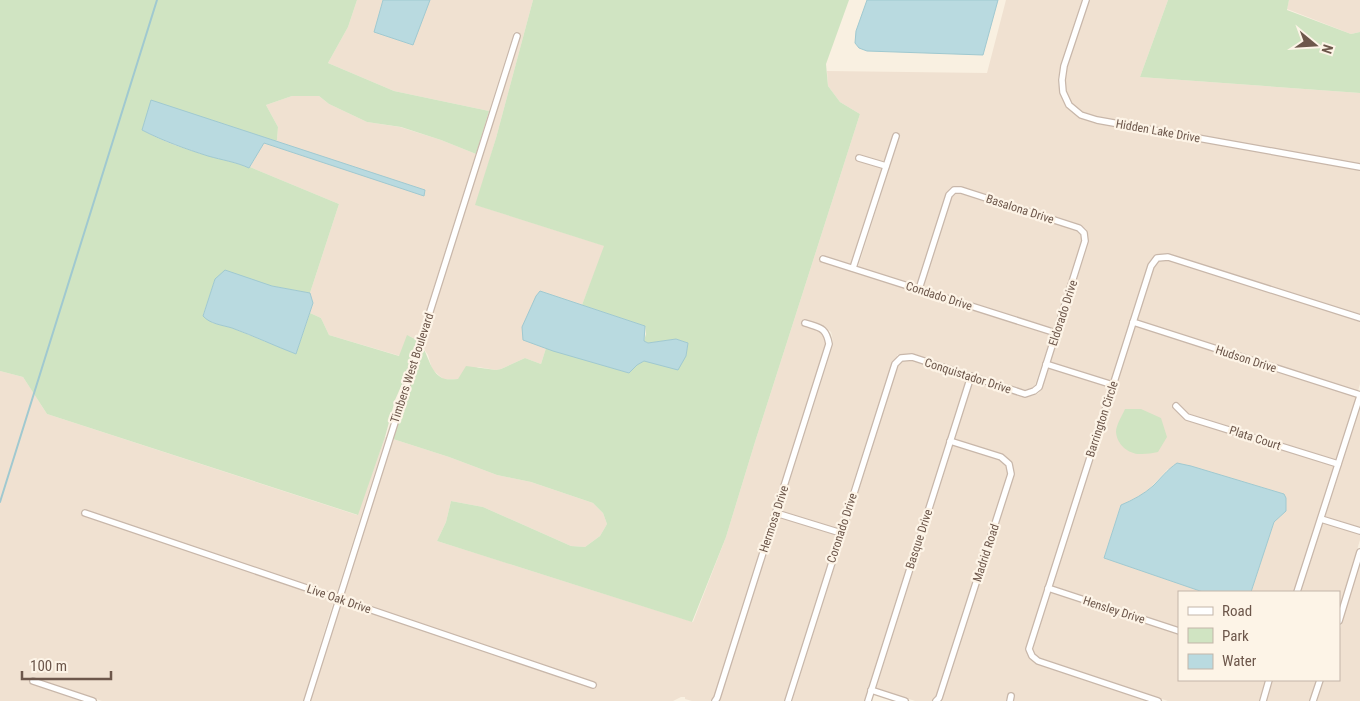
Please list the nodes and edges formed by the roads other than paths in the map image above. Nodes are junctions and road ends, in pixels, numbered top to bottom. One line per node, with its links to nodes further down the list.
1 (1086, 0): 6 (street, Hidden Lake Drive)
2 (517, 36): 32 (street, Timbers West Boulevard)
3 (896, 136): 5 (street)
4 (859, 158): 5 (street)
5 (886, 166): 9 (street)
6 (1360, 167)
7 (1084, 233): 10 (street, Basalona Drive); 14 (street, Eldorado Drive)
8 (822, 259): 9 (street, Condado Drive)
9 (854, 268): 10 (street, Condado Drive)
10 (919, 289): 14 (street, Condado Drive)
11 (1360, 318): 12 (street, Barrington Circle)
12 (1133, 322): 18 (street, Barrington Circle); 20 (street, Hudson Drive)
13 (805, 323): 25 (street, Hermosa Drive)
14 (1056, 332): 16 (street, Eldorado Drive)
15 (901, 358): 17 (street, Conquistador Drive); 28 (street, Coronado Drive)
16 (1046, 364): 18 (street); 19 (street, Eldorado Drive)
17 (971, 376): 19 (street, Conquistador Drive); 22 (street, Basque Drive)
18 (1113, 385): 30 (street, Barrington Circle)
19 (1034, 391)
20 (1360, 395): 23 (street)
21 (1176, 406): 23 (street, Plata Court)
22 (950, 441): 39 (street, Basque Drive); 46 (street, Madrid Road)
23 (1338, 464): 26 (street)
24 (85, 513): 32 (street, Live Oak Drive)
25 (776, 513): 28 (street); 42 (street, Hermosa Drive)
26 (1321, 519): 27 (street); 31 (street)
27 (1360, 531)
28 (841, 533): 43 (street, Coronado Drive)
29 (1360, 552): 33 (street)
30 (1048, 588): 34 (street, Hensley Drive); 47 (street, Barrington Circle)
31 (1297, 591)
32 (338, 599): 38 (street, Live Oak Drive); 41 (street, Timbers West Boulevard)
33 (1340, 618)
34 (1178, 631)
35 (33, 681): 40 (street)
36 (1269, 681): 48 (street)
37 (1320, 681): 49 (street)
38 (592, 685)
39 (872, 690): 44 (street, Basque Drive); 45 (street)
40 (93, 701)
41 (307, 701)
42 (715, 701)
43 (788, 701)
44 (868, 701)
45 (906, 701)
46 (936, 701)
47 (1158, 701)
48 (1263, 701)
49 (1313, 701)

